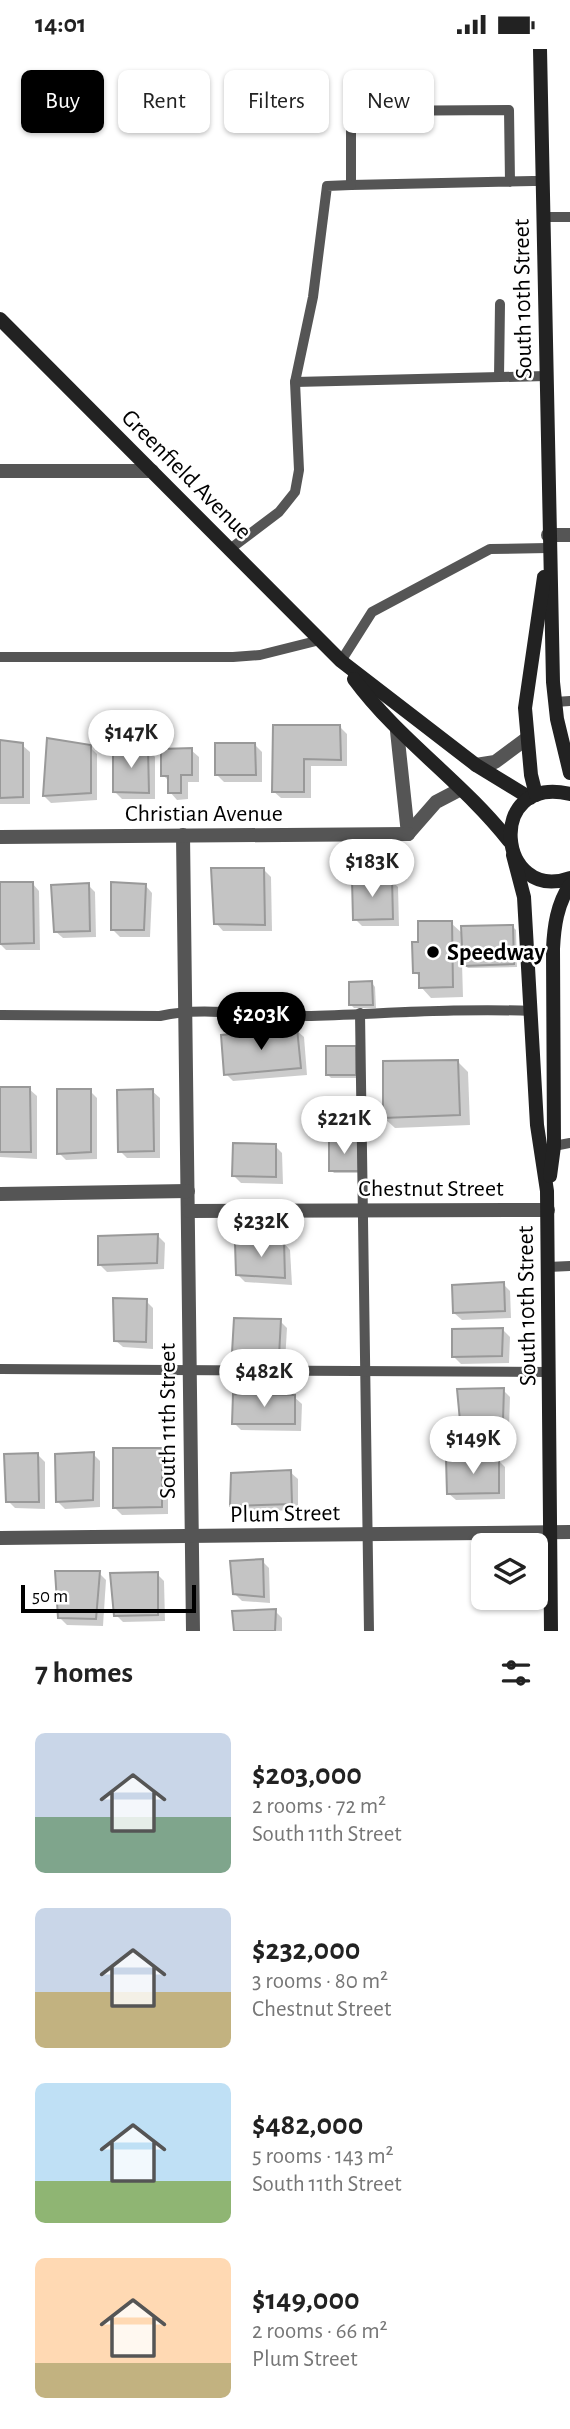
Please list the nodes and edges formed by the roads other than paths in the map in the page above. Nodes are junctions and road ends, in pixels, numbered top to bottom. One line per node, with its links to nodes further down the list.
1 (540, 49): 2 (main road, South 10th Street)
2 (543, 181): 3 (lane); 5 (main road, South 10th Street)
3 (509, 182): 4 (lane); 4 (lane)
4 (351, 185): 11 (lane)
5 (544, 217): 6 (lane); 9 (main road, South 10th Street)
6 (570, 217)
7 (500, 304): 10 (lane)
8 (0, 319): 13 (main road, Greenfield Avenue)
9 (546, 376): 10 (lane); 15 (main road, South 10th Street)
10 (499, 377): 11 (lane)
11 (295, 382): 16 (lane)
12 (0, 471): 13 (street)
13 (152, 471): 16 (main road, Greenfield Avenue)
14 (570, 535): 15 (street)
15 (548, 542): 19 (lane); 21 (main road, South 10th Street); 23 (main road, South 10th Street)
16 (230, 549): 17 (main road, Greenfield Avenue)
17 (320, 640): 18 (lane); 19 (main road, Greenfield Avenue)
18 (0, 657)
19 (341, 661): 22 (main road, Greenfield Avenue); 24 (main road, Greenfield Avenue)
20 (570, 701): 21 (lane)
21 (555, 702): 25 (main road, South 10th Street)
22 (397, 730): 26 (main road, Greenfield Avenue); 29 (street)
23 (526, 739): 24 (street); 28 (main road, South 10th Street)
24 (476, 765): 28 (main road, Greenfield Avenue)
25 (570, 773)
26 (459, 790): 29 (street); 32 (main road, Greenfield Avenue)
27 (570, 794): 28 (main road)
28 (533, 796): 32 (main road)
29 (408, 834): 30 (street, Christian Avenue)
30 (183, 835): 31 (street, Christian Avenue); 35 (street)
31 (0, 837)
32 (511, 848): 33 (main road, Greenfield Avenue); 36 (main road, South 10th Street)
33 (570, 878)
34 (570, 885): 40 (main road, South 10th Street)
35 (186, 1010): 37 (lane); 38 (lane); 41 (street)
36 (532, 1011): 37 (lane); 42 (main road, South 10th Street)
37 (360, 1013): 46 (lane)
38 (0, 1014)
39 (570, 1143): 40 (lane)
40 (554, 1146): 42 (main road, South 10th Street)
41 (188, 1191): 43 (street); 45 (street, South 11th Street)
42 (547, 1191): 44 (main road, South 10th Street)
43 (0, 1193)
44 (548, 1210): 46 (street, Chestnut Street); 47 (main road, South 10th Street)
45 (189, 1211): 46 (street, Chestnut Street); 50 (street, South 11th Street)
46 (365, 1211): 51 (lane)
47 (548, 1266): 48 (lane); 52 (main road, South 10th Street)
48 (570, 1266)
49 (0, 1369): 50 (lane)
50 (189, 1373): 51 (lane); 56 (street, South 11th Street)
51 (366, 1373): 52 (lane); 55 (lane)
52 (549, 1373): 53 (main road, South 10th Street)
53 (550, 1532): 54 (street, Plum Street); 55 (street, Plum Street); 60 (main road, South 10th Street)
54 (570, 1532)
55 (368, 1535): 56 (street, Plum Street); 59 (lane)
56 (190, 1537): 57 (street, Plum Street); 58 (street, South 11th Street)
57 (0, 1538)
58 (193, 1631)
59 (369, 1631)
60 (551, 1631)

